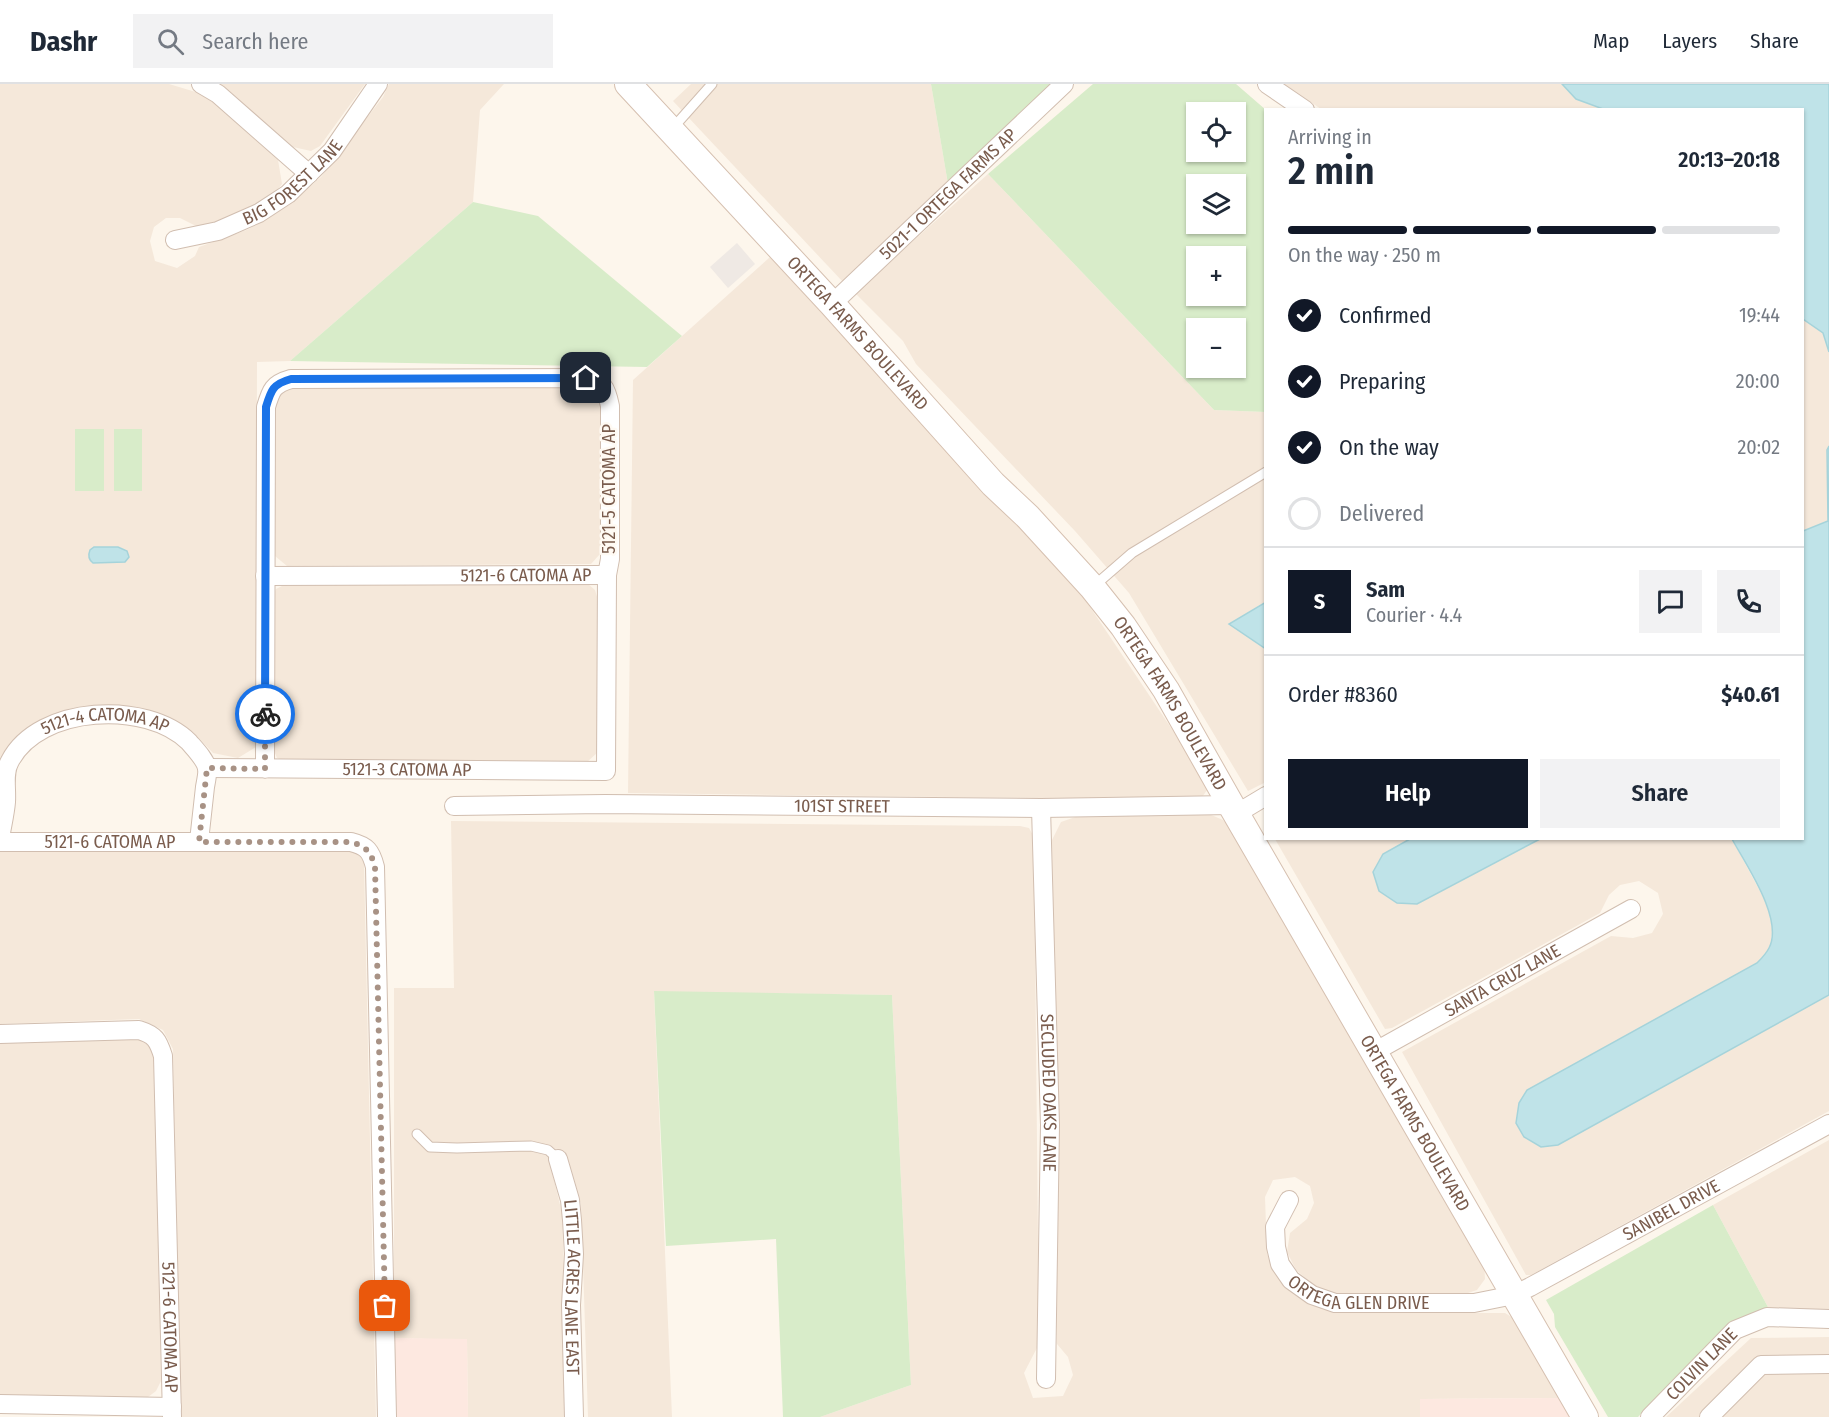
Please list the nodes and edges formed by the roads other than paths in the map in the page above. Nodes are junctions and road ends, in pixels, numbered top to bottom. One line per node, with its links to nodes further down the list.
1 (201, 84): 9 (street)
2 (378, 84): 9 (street, BIG FOREST LANE)
3 (628, 84): 8 (street, ORTEGA FARMS BOULEVARD)
4 (712, 84): 8 (lane)
5 (1064, 84): 11 (street, 5021-1 ORTEGA FARMS AP)
6 (1267, 84): 7 (street)
7 (1302, 108)
8 (671, 131): 11 (street, ORTEGA FARMS BOULEVARD)
9 (309, 174): 10 (street, BIG FOREST LANE)
10 (175, 240)
11 (832, 303): 15 (street, ORTEGA FARMS BOULEVARD)
12 (1264, 473): 15 (lane)
13 (607, 575): 14 (street, 5121-6 CATOMA AP); 14 (street, 5121-5 CATOMA AP); 19 (street, 5121-5 CATOMA AP)
14 (265, 576): 18 (street, 5121-5 CATOMA AP)
15 (1092, 587): 23 (street, ORTEGA FARMS BOULEVARD)
16 (207, 768): 17 (street, 5121-4 CATOMA AP); 18 (street, 5121-3 CATOMA AP); 25 (street)
17 (3, 769): 24 (street, 5121-4 CATOMA AP)
18 (265, 769): 19 (street, 5121-3 CATOMA AP)
19 (606, 771)
20 (1264, 797): 23 (street)
21 (454, 806): 22 (street, 101ST STREET)
22 (1041, 808): 23 (street, 101ST STREET); 36 (street, SECLUDED OAKS LANE)
23 (1233, 810): 28 (street, ORTEGA FARMS BOULEVARD)
24 (0, 840): 25 (street, 5121-6 CATOMA AP)
25 (199, 842): 39 (street, 5121-6 CATOMA AP)
26 (1631, 909): 28 (street, SANTA CRUZ LANE)
27 (0, 1034): 38 (street, 5121-6 CATOMA AP)
28 (1374, 1052): 33 (street, ORTEGA FARMS BOULEVARD)
29 (1829, 1124): 33 (street, SANIBEL DRIVE)
30 (417, 1134): 31 (lane)
31 (558, 1158): 40 (street, LITTLE ACRES LANE EAST)
32 (1289, 1200): 33 (street, ORTEGA GLEN DRIVE)
33 (1514, 1295): 41 (street, ORTEGA FARMS BOULEVARD)
34 (1829, 1319): 42 (street, COLVIN LANE)
35 (1829, 1364): 43 (street)
36 (1046, 1379)
37 (0, 1404): 38 (street)
38 (172, 1412)
39 (387, 1417)
40 (574, 1417)
41 (1585, 1417)
42 (1650, 1417)
43 (1708, 1417)

